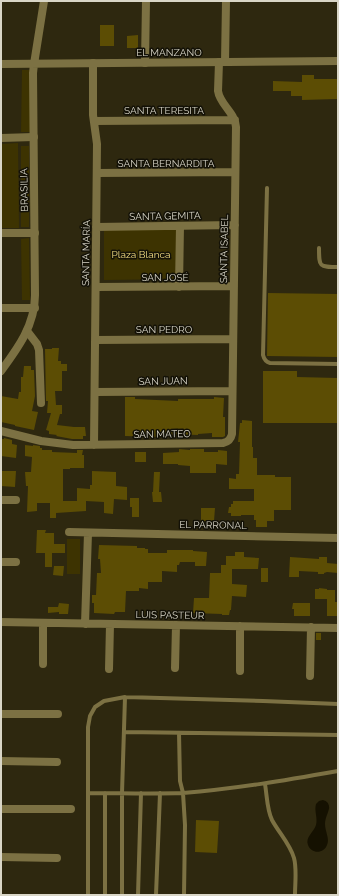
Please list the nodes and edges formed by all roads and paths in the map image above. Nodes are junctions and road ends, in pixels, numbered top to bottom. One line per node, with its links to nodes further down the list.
1 (44, 1): 9 (street, BRASILIA)
2 (146, 1): 7 (street)
3 (226, 1): 5 (street)
4 (338, 61): 5 (street, EL MANZANO)
5 (222, 62): 7 (street, EL MANZANO); 10 (street)
6 (93, 63): 7 (street, EL MANZANO); 9 (street, EL MANZANO); 11 (street, SANTA MARÍA)
7 (145, 63)
8 (1, 64): 9 (street, EL MANZANO)
9 (34, 64): 13 (street, BRASILIA)
10 (235, 120): 11 (street, SANTA TERESITA); 14 (street, SANTA ISABEL)
11 (94, 121): 15 (street, SANTA MARÍA)
12 (1, 138): 13 (street)
13 (34, 138): 21 (street, BRASILIA)
14 (235, 172): 15 (street, SANTA BERNARDITA); 17 (street, SANTA ISABEL)
15 (97, 173): 19 (street, SANTA MARÍA)
16 (267, 188): 32 (lane)
17 (235, 225): 18 (street, SANTA GEMITA); 25 (street, SANTA ISABEL)
18 (180, 226): 19 (street, SANTA GEMITA); 24 (street)
19 (96, 227): 26 (street, SANTA MARÍA)
20 (1, 233): 21 (street)
21 (35, 233): 28 (street, BRASILIA)
22 (319, 248): 23 (lane)
23 (338, 267)
24 (179, 286): 25 (street, SAN JOSÉ); 26 (street, SAN JOSÉ)
25 (234, 286): 30 (street, SANTA ISABEL)
26 (96, 287): 31 (street, SANTA MARÍA)
27 (1, 308): 28 (street)
28 (35, 308): 29 (street, BRASILIA)
29 (27, 331): 33 (street, BRASILIA); 36 (street)
30 (233, 339): 31 (street, SAN PEDRO); 34 (street, SANTA ISABEL)
31 (95, 340): 35 (street, SANTA MARÍA)
32 (338, 364)
33 (1, 371)
34 (232, 390): 35 (street, SAN JUAN); 38 (street, SANTA ISABEL)
35 (95, 392): 39 (street, SANTA MARÍA)
36 (40, 403)
37 (1, 431): 39 (street, SAN MATEO)
38 (229, 440): 39 (street, SAN MATEO)
39 (94, 445)
40 (1, 500): 41 (street)
41 (16, 500)
42 (69, 532): 43 (street, EL PARRONAL)
43 (88, 533): 44 (street, EL PARRONAL); 49 (street)
44 (338, 538)
45 (1, 562): 46 (street)
46 (16, 562)
47 (1, 622): 48 (street, LUIS PASTEUR)
48 (43, 623): 49 (street, LUIS PASTEUR); 55 (street)
49 (85, 624): 50 (street, LUIS PASTEUR)
50 (110, 624): 51 (street, LUIS PASTEUR); 57 (street)
51 (176, 625): 52 (street, LUIS PASTEUR); 56 (street)
52 (240, 626): 53 (street, LUIS PASTEUR); 58 (street)
53 (311, 627): 54 (street, LUIS PASTEUR); 59 (street)
54 (338, 628)
55 (43, 664)
56 (175, 668)
57 (109, 669)
58 (240, 671)
59 (310, 676)
60 (125, 698): 61 (lane); 64 (lane); 71 (lane)
61 (338, 704)
62 (1, 714): 63 (street)
63 (58, 714)
64 (124, 732): 65 (lane); 73 (lane)
65 (179, 733): 66 (lane); 76 (lane)
66 (338, 735)
67 (1, 761): 68 (street)
68 (57, 762)
69 (338, 771): 70 (lane)
70 (265, 784): 76 (lane); 87 (lane)
71 (88, 793): 72 (lane); 81 (lane)
72 (105, 793): 73 (lane); 82 (lane)
73 (122, 793): 74 (lane); 83 (lane)
74 (141, 793): 75 (lane); 84 (lane)
75 (160, 793): 76 (lane); 85 (lane)
76 (183, 793): 86 (lane)
77 (1, 808): 78 (street)
78 (71, 809)
79 (1, 857): 80 (street)
80 (57, 858)
81 (88, 895)
82 (105, 895)
83 (122, 895)
84 (138, 895)
85 (156, 895)
86 (184, 895)
87 (295, 895)

